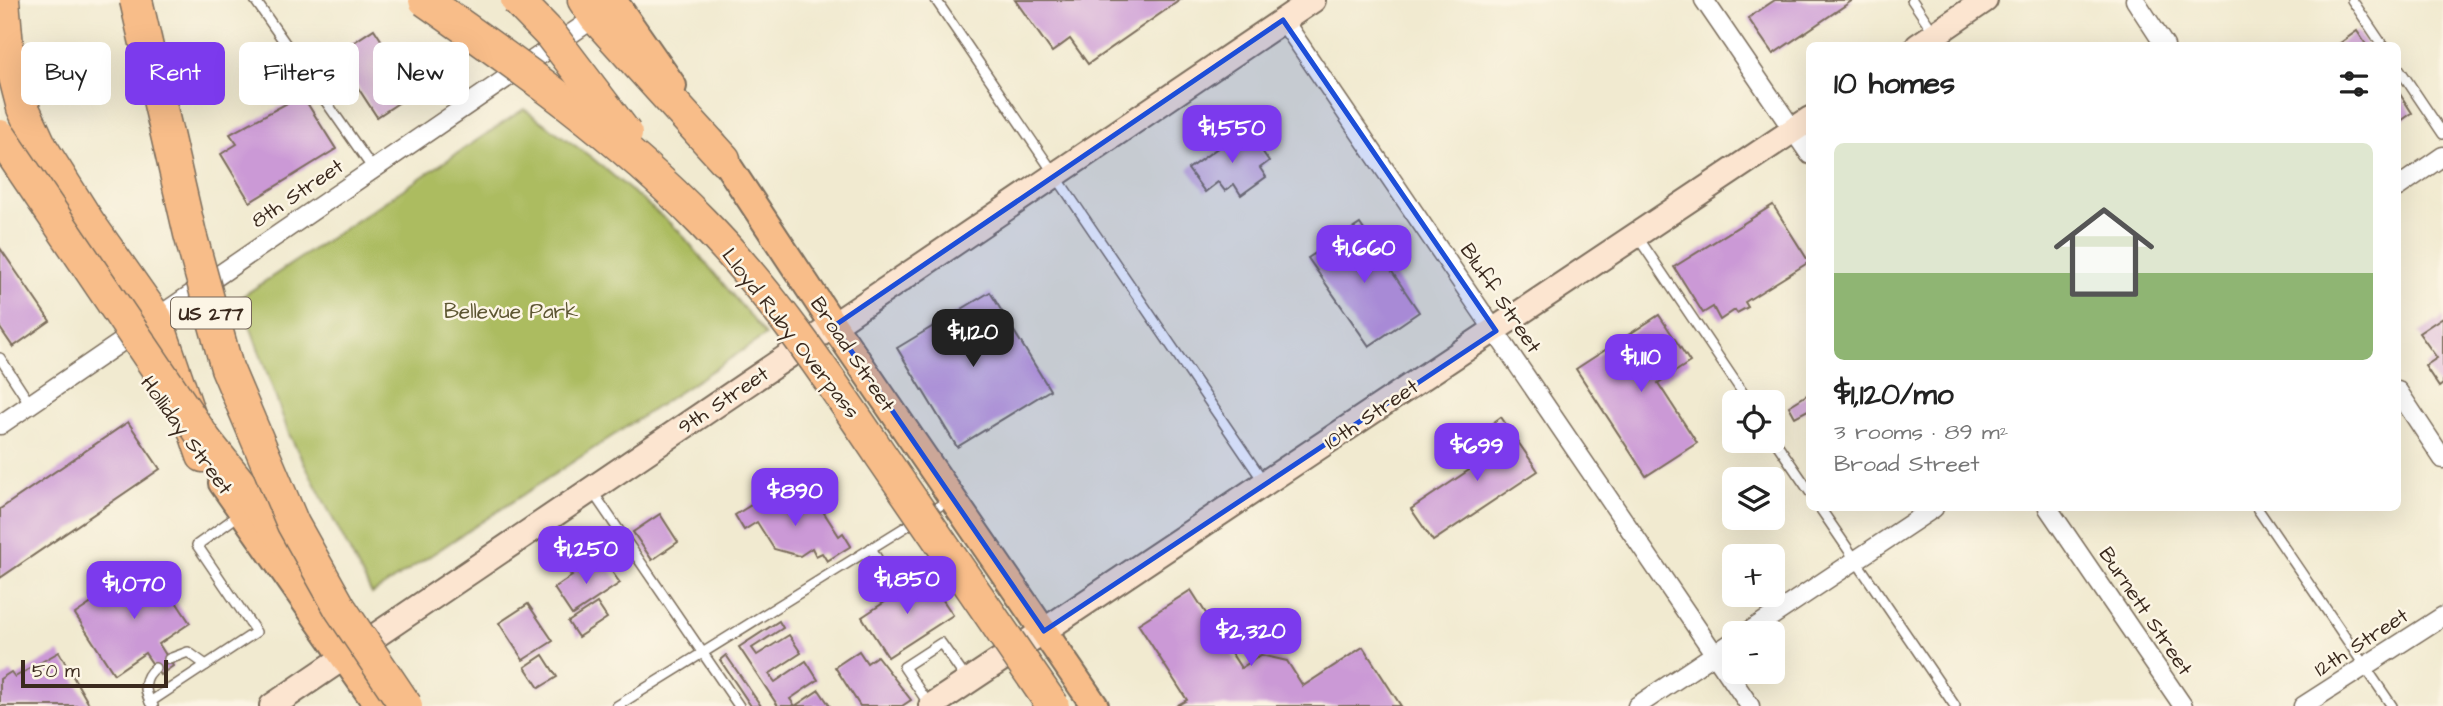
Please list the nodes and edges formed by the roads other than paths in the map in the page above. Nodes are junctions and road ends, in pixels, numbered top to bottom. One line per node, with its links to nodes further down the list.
1 (3, 0): 30 (highway)
2 (136, 0): 54 (highway, US 277, bridge)
3 (255, 0): 25 (lane)
4 (425, 0): 27 (highway, Lloyd Ruby Overpass, bridge)
5 (517, 0): 27 (highway, bridge)
6 (936, 0): 26 (lane)
7 (1313, 0): 14 (street, 9th Street)
8 (1704, 0): 19 (street)
9 (1912, 0): 15 (lane)
10 (1985, 0): 15 (street)
11 (2135, 0): 16 (street)
12 (2352, 0): 17 (lane)
13 (606, 4): 23 (highway); 25 (street, 8th Street)
14 (1283, 20): 26 (street, 9th Street); 32 (street, Bluff Street)
15 (1932, 42)
16 (2162, 42)
17 (2380, 42)
18 (2401, 71): 20 (lane)
19 (1801, 125): 29 (street, 10th Street)
20 (2443, 134)
21 (0, 136): 54 (highway, bridge)
22 (2443, 156): 28 (street)
23 (723, 159): 31 (main road, Broad Street)
24 (0, 162): 33 (main road, Holliday Street)
25 (373, 169): 30 (street, 8th Street)
26 (1055, 175): 31 (street, 9th Street); 42 (lane)
27 (663, 183): 74 (highway, Lloyd Ruby Overpass, bridge)
28 (2401, 185)
29 (1637, 236): 32 (street, 10th Street); 35 (lane)
30 (156, 318): 33 (street, 8th Street); 40 (highway)
31 (834, 326): 44 (street, 9th Street); 45 (main road, Broad Street)
32 (1496, 331): 42 (street, 10th Street); 60 (street, Bluff Street)
33 (120, 341): 37 (street, 8th Street); 40 (main road, Holliday Street)
34 (0, 358): 37 (lane)
35 (1741, 390)
36 (2401, 396): 41 (street)
37 (30, 404): 38 (street, 8th Street)
38 (0, 425)
39 (1783, 453): 43 (lane)
40 (203, 456): 50 (main road, Holliday Street)
41 (2443, 459)
42 (1265, 484): 57 (street, 10th Street)
43 (1806, 486)
44 (591, 489): 59 (lane); 61 (street, 9th Street)
45 (952, 498): 51 (lane); 57 (main road, Broad Street)
46 (1822, 511): 52 (lane)
47 (1929, 511): 52 (street)
48 (2051, 511): 79 (street, Burnett Street)
49 (2259, 511): 64 (lane)
50 (243, 513): 61 (main road, Holliday Street); 63 (lane)
51 (871, 548): 53 (lane); 59 (lane)
52 (1855, 560): 56 (street); 78 (lane)
53 (892, 584)
54 (340, 608): 70 (highway, US 277, bridge)
55 (2443, 616): 64 (street, 12th Street)
56 (1764, 621)
57 (1044, 631): 66 (street, 10th Street); 75 (main road, Broad Street)
58 (1722, 649): 60 (street)
59 (703, 653): 71 (lane); 72 (lane)
60 (1716, 653): 76 (street); 77 (street, Bluff Street)
61 (345, 655): 68 (street, 9th Street); 69 (main road, Holliday Street)
62 (169, 659): 63 (lane)
63 (206, 665): 67 (lane)
64 (2365, 666): 80 (street, 12th Street); 81 (lane)
65 (155, 668): 67 (lane)
66 (968, 682): 73 (street, 10th Street); 73 (lane)
67 (152, 704)
68 (272, 706)
69 (378, 706)
70 (406, 706)
71 (618, 706)
72 (739, 706)
73 (930, 706)
74 (1053, 706)
75 (1095, 706)
76 (1637, 706)
77 (1751, 706)
78 (1955, 706)
79 (2183, 706)
80 (2303, 706)
81 (2392, 706)

